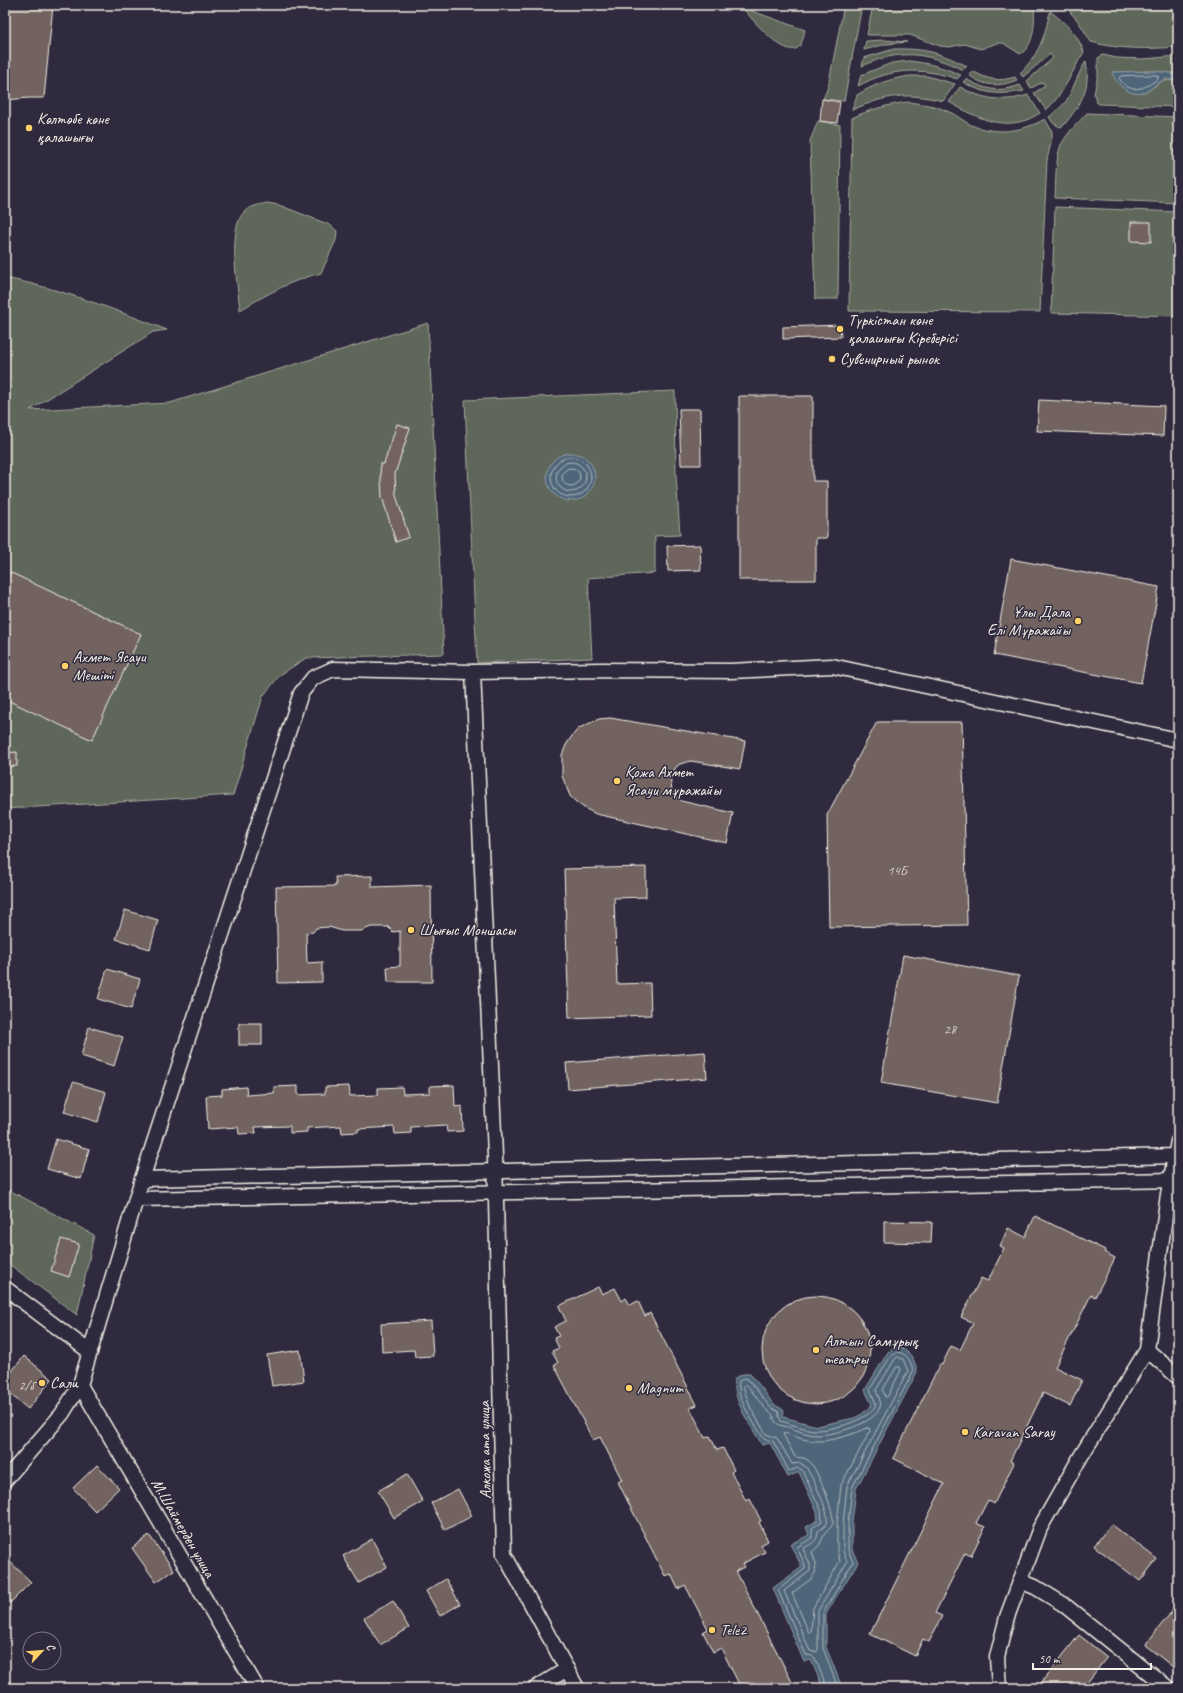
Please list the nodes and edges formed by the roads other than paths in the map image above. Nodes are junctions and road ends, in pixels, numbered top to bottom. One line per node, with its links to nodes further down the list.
1 (473, 672): 2 (street); 5 (street, Алкожа ата улица); 6 (street)
2 (1178, 740)
3 (1178, 1141): 4 (street)
4 (1177, 1156): 5 (street); 7 (street)
5 (496, 1171): 6 (street); 8 (street, Алкожа ата улица)
6 (142, 1179): 9 (street)
7 (1174, 1180): 8 (street); 11 (street)
8 (496, 1193): 9 (street); 17 (street, Алкожа ата улица)
9 (136, 1199): 12 (street)
10 (5, 1288): 12 (street)
11 (1147, 1350): 13 (street); 16 (street)
12 (90, 1352): 14 (street)
13 (1178, 1377)
14 (80, 1385): 15 (street); 18 (street, М.Шаймерден улица)
15 (5, 1480)
16 (1020, 1581): 21 (street); 22 (street)
17 (567, 1669): 19 (street); 20 (street, Алкожа ата улица)
18 (257, 1688)
19 (536, 1688)
20 (577, 1688)
21 (998, 1688)
22 (1168, 1688)

